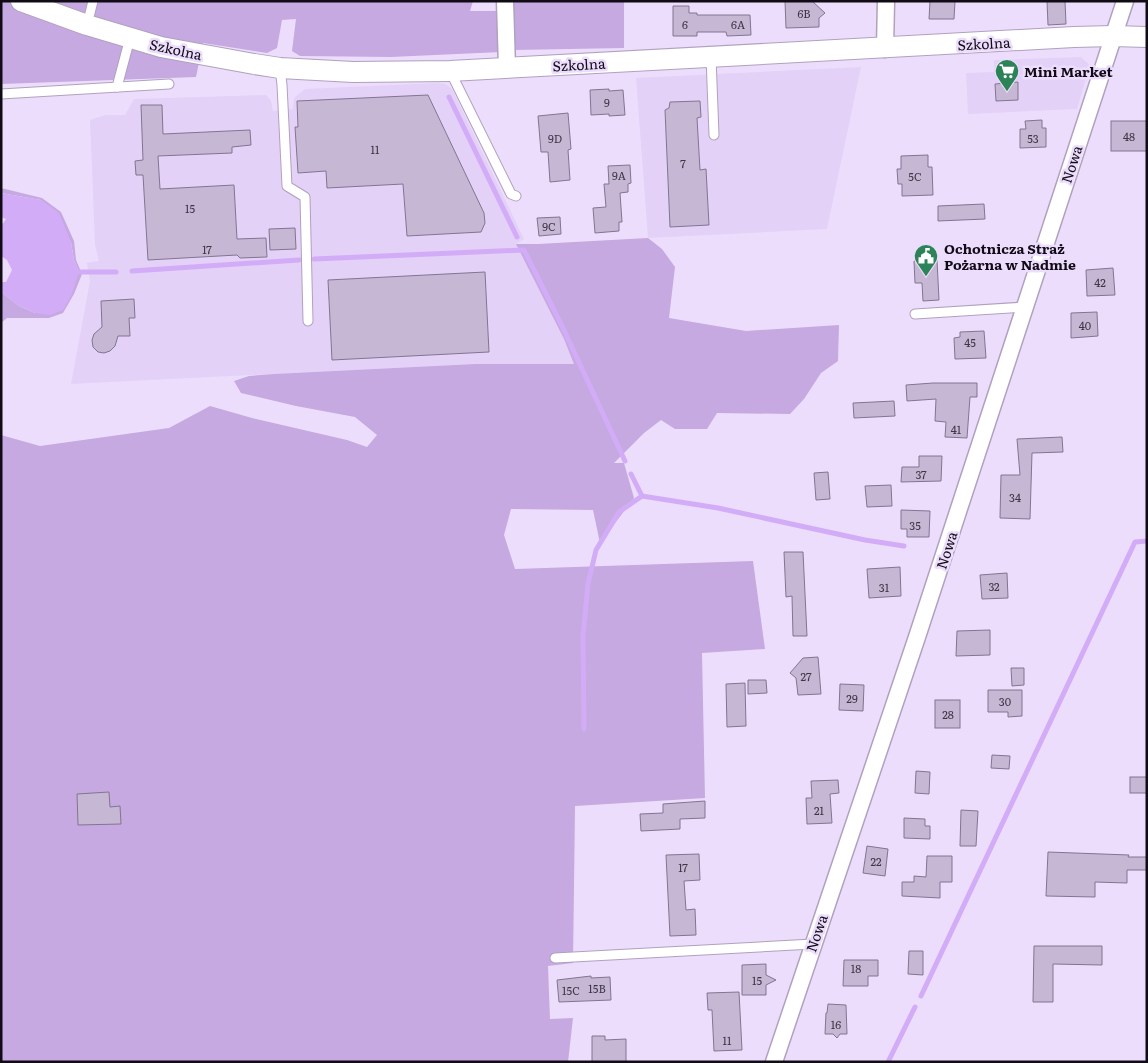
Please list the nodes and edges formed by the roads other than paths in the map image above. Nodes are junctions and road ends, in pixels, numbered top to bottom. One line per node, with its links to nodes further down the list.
1 (20, 1): 6 (street, Szkolna)
2 (93, 1): 6 (lane)
3 (505, 1): 13 (street)
4 (886, 1): 10 (street)
5 (1125, 1): 7 (street, Nowa)
6 (87, 25): 9 (street, Szkolna)
7 (1113, 36): 8 (street, Szkolna); 10 (street, Szkolna); 20 (street, Nowa)
8 (1147, 37)
9 (130, 38): 12 (street, Szkolna); 16 (lane)
10 (885, 48): 11 (street, Szkolna)
11 (711, 57): 13 (street, Szkolna); 18 (lane)
12 (280, 68): 14 (street, Szkolna); 22 (lane)
13 (507, 68): 14 (street, Szkolna)
14 (450, 71): 19 (lane)
15 (169, 84): 16 (lane)
16 (117, 87): 17 (lane)
17 (1, 94)
18 (714, 136)
19 (516, 196)
20 (1024, 307): 21 (lane); 23 (street, Nowa)
21 (915, 314)
22 (308, 322)
23 (813, 944): 24 (lane); 25 (street, Nowa)
24 (555, 958)
25 (774, 1062)

